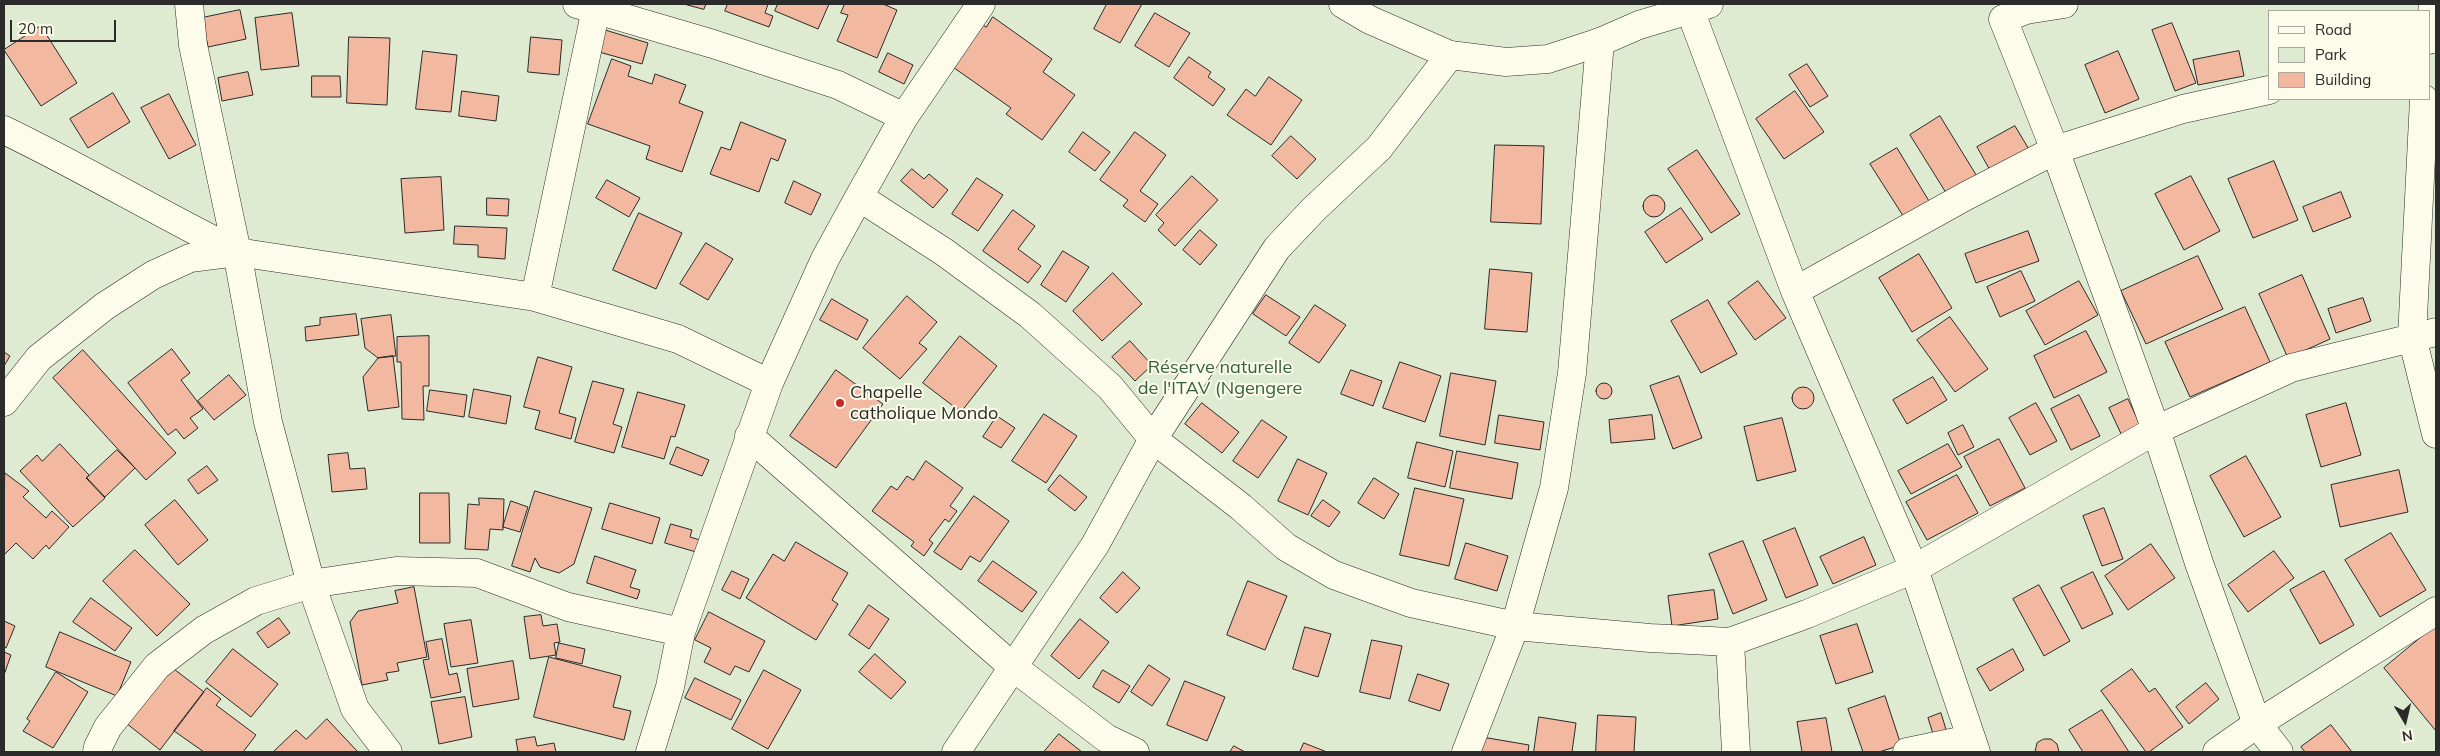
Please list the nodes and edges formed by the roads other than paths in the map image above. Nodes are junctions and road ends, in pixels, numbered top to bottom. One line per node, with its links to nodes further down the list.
1 (189, 4): 17 (main road)
2 (981, 4): 13 (main road)
3 (1343, 4): 10 (main road)
4 (2064, 4): 15 (main road)
5 (2433, 4): 8 (main road)
6 (590, 5): 13 (main road); 19 (main road)
7 (1699, 7): 9 (main road); 18 (main road)
8 (2430, 31)
9 (1600, 42): 10 (main road); 30 (main road)
10 (1450, 56): 26 (main road)
11 (2268, 90): 15 (main road)
12 (2424, 100): 20 (main road)
13 (904, 117): 16 (main road)
14 (4, 130): 17 (main road)
15 (2055, 150): 18 (main road); 23 (main road)
16 (859, 198): 21 (main road); 26 (main road)
17 (236, 252): 19 (main road); 22 (main road); 28 (main road)
18 (1795, 291): 27 (main road)
19 (535, 297): 21 (main road)
20 (2424, 334): 23 (main road); 24 (main road)
21 (769, 383): 25 (main road)
22 (4, 402)
23 (2156, 430): 27 (main road); 34 (main road)
24 (2436, 434)
25 (749, 436): 31 (main road); 33 (main road)
26 (1154, 439): 30 (main road); 33 (main road)
27 (1914, 569): 32 (main road); 35 (main road)
28 (311, 584): 31 (main road); 36 (main road); 37 (main road)
29 (2436, 611): 34 (main road)
30 (1515, 626): 32 (main road); 41 (main road)
31 (681, 632): 38 (main road)
32 (1730, 642): 42 (main road)
33 (1012, 667): 39 (main road); 40 (main road)
34 (2257, 724): 44 (main road); 45 (main road)
35 (1973, 746): 43 (main road)
36 (97, 752)
37 (388, 752)
38 (650, 752)
39 (956, 752)
40 (1135, 752)
41 (1466, 752)
42 (1736, 752)
43 (1907, 752)
44 (2217, 752)
45 (2279, 752)

